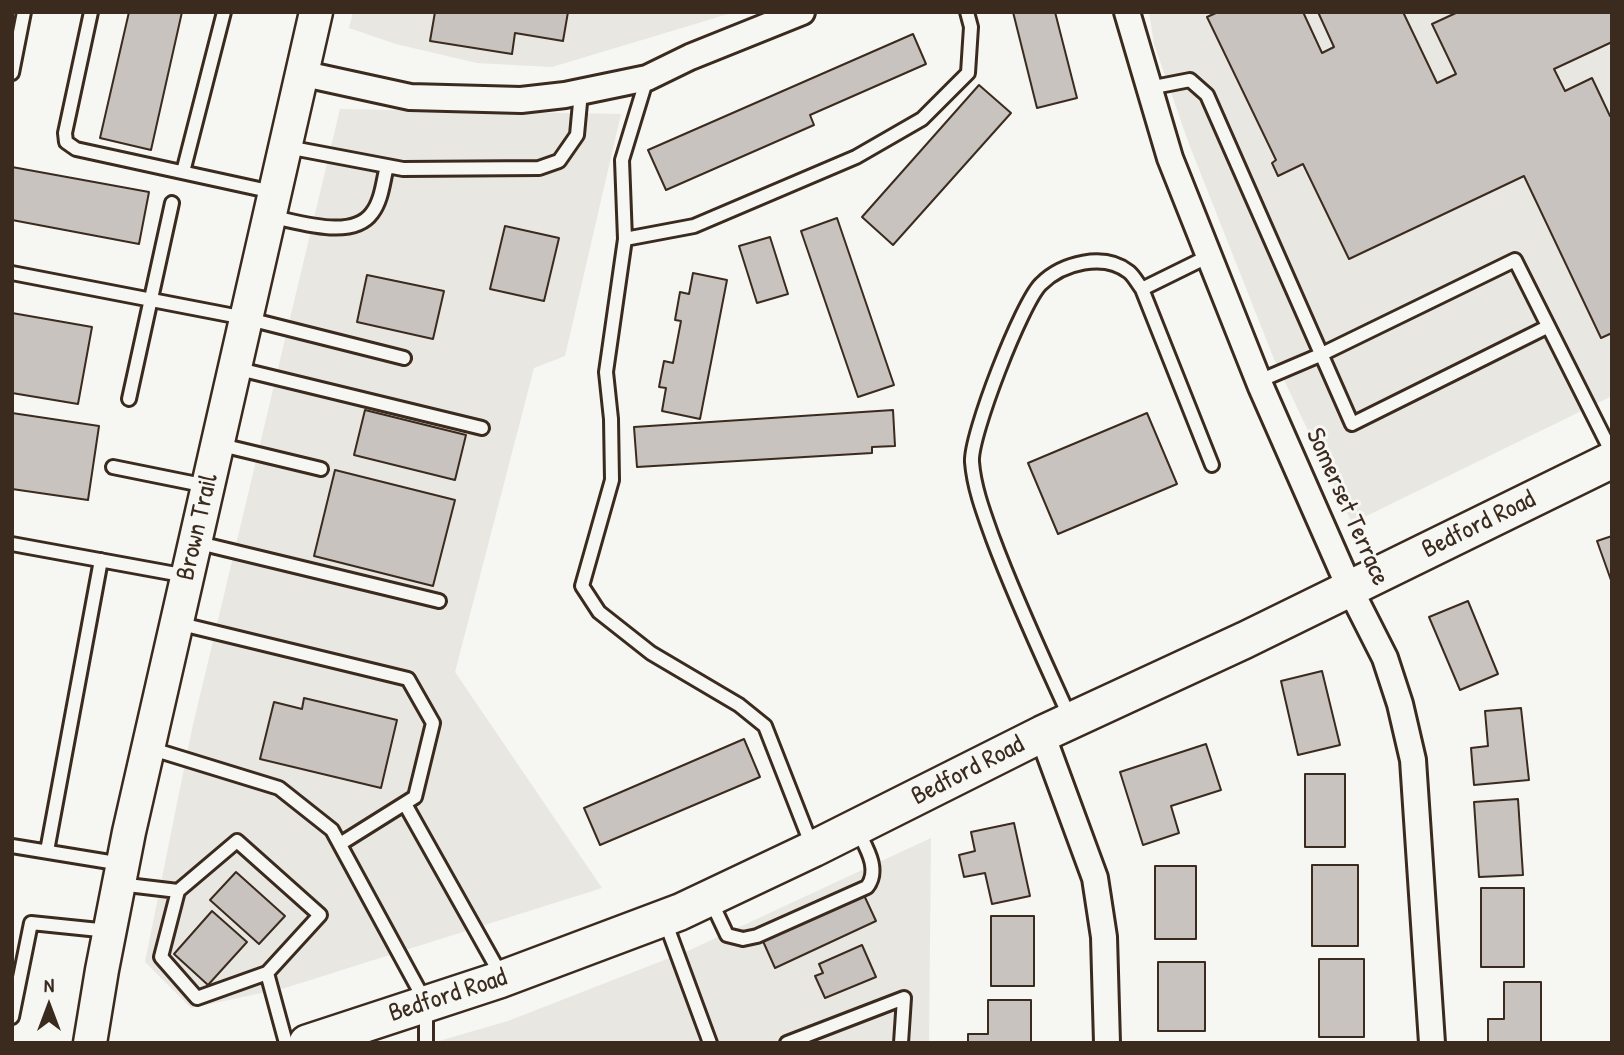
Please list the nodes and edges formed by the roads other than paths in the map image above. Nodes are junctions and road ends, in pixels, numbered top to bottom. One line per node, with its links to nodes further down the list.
1 (24, 12): 8 (lane)
2 (91, 12): 15 (lane)
3 (224, 12): 15 (lane)
4 (316, 12): 9 (street, Brown Trail)
5 (967, 12): 18 (lane)
6 (1127, 12): 11 (street, Somerset Terrace)
7 (799, 13): 10 (street)
8 (12, 73)
9 (300, 73): 12 (street); 13 (street, Brown Trail)
10 (648, 78): 12 (street); 18 (lane)
11 (1149, 88): 19 (street, Somerset Terrace); 25 (lane)
12 (581, 92): 14 (lane)
13 (284, 146): 14 (lane); 17 (street, Brown Trail)
14 (387, 166): 17 (lane)
15 (183, 172): 17 (lane)
16 (172, 203): 22 (lane)
17 (271, 204): 23 (street, Brown Trail)
18 (625, 239): 51 (lane)
19 (1209, 256): 21 (lane); 28 (street, Somerset Terrace)
20 (12, 273): 22 (lane)
21 (1142, 289): 34 (lane); 45 (lane)
22 (151, 299): 23 (lane); 29 (lane)
23 (245, 318): 26 (lane); 27 (street, Brown Trail)
24 (1547, 327): 25 (lane); 25 (lane); 32 (lane)
25 (1320, 355): 28 (lane)
26 (404, 358)
27 (234, 368): 30 (lane); 31 (street, Brown Trail)
28 (1259, 381): 42 (street, Somerset Terrace)
29 (129, 399)
30 (482, 428)
31 (217, 444): 36 (lane); 37 (street, Brown Trail)
32 (1612, 453)
33 (1612, 460): 42 (main road, Bedford Road)
34 (1212, 466)
35 (113, 467): 37 (lane)
36 (321, 469)
37 (207, 486): 38 (street, Brown Trail)
38 (194, 542): 41 (street, Brown Trail); 43 (lane)
39 (12, 544): 40 (lane)
40 (101, 560): 41 (lane); 52 (lane)
41 (187, 576): 44 (street, Brown Trail)
42 (1350, 589): 45 (main road, Bedford Road); 71 (street, Somerset Terrace)
43 (439, 601)
44 (176, 622): 46 (street, Brown Trail); 47 (lane)
45 (1056, 727): 48 (main road, Bedford Road); 70 (street)
46 (148, 747): 49 (lane); 53 (street, Brown Trail)
47 (405, 804): 49 (lane); 59 (lane)
48 (856, 827): 51 (main road, Bedford Road); 55 (lane)
49 (340, 844): 60 (lane)
50 (12, 846): 52 (lane)
51 (813, 849): 55 (main road, Bedford Road)
52 (47, 851): 53 (lane)
53 (121, 874): 54 (lane); 57 (street, Brown Trail)
54 (178, 891): 58 (lane); 58 (lane)
55 (710, 898): 56 (main road, Bedford Road)
56 (663, 917): 59 (main road, Bedford Road); 67 (lane)
57 (109, 931): 61 (lane); 63 (street, Brown Trail)
58 (267, 973): 64 (lane)
59 (503, 978): 60 (main road, Bedford Road)
60 (426, 1003): 62 (main road, Bedford Road); 66 (lane)
61 (12, 1017)
62 (343, 1037): 65 (main road, Bedford Road)
63 (90, 1043)
64 (286, 1043)
65 (307, 1043)
66 (426, 1043)
67 (710, 1043)
68 (787, 1043): 69 (lane)
69 (901, 1043)
70 (1107, 1043)
71 (1432, 1043)

